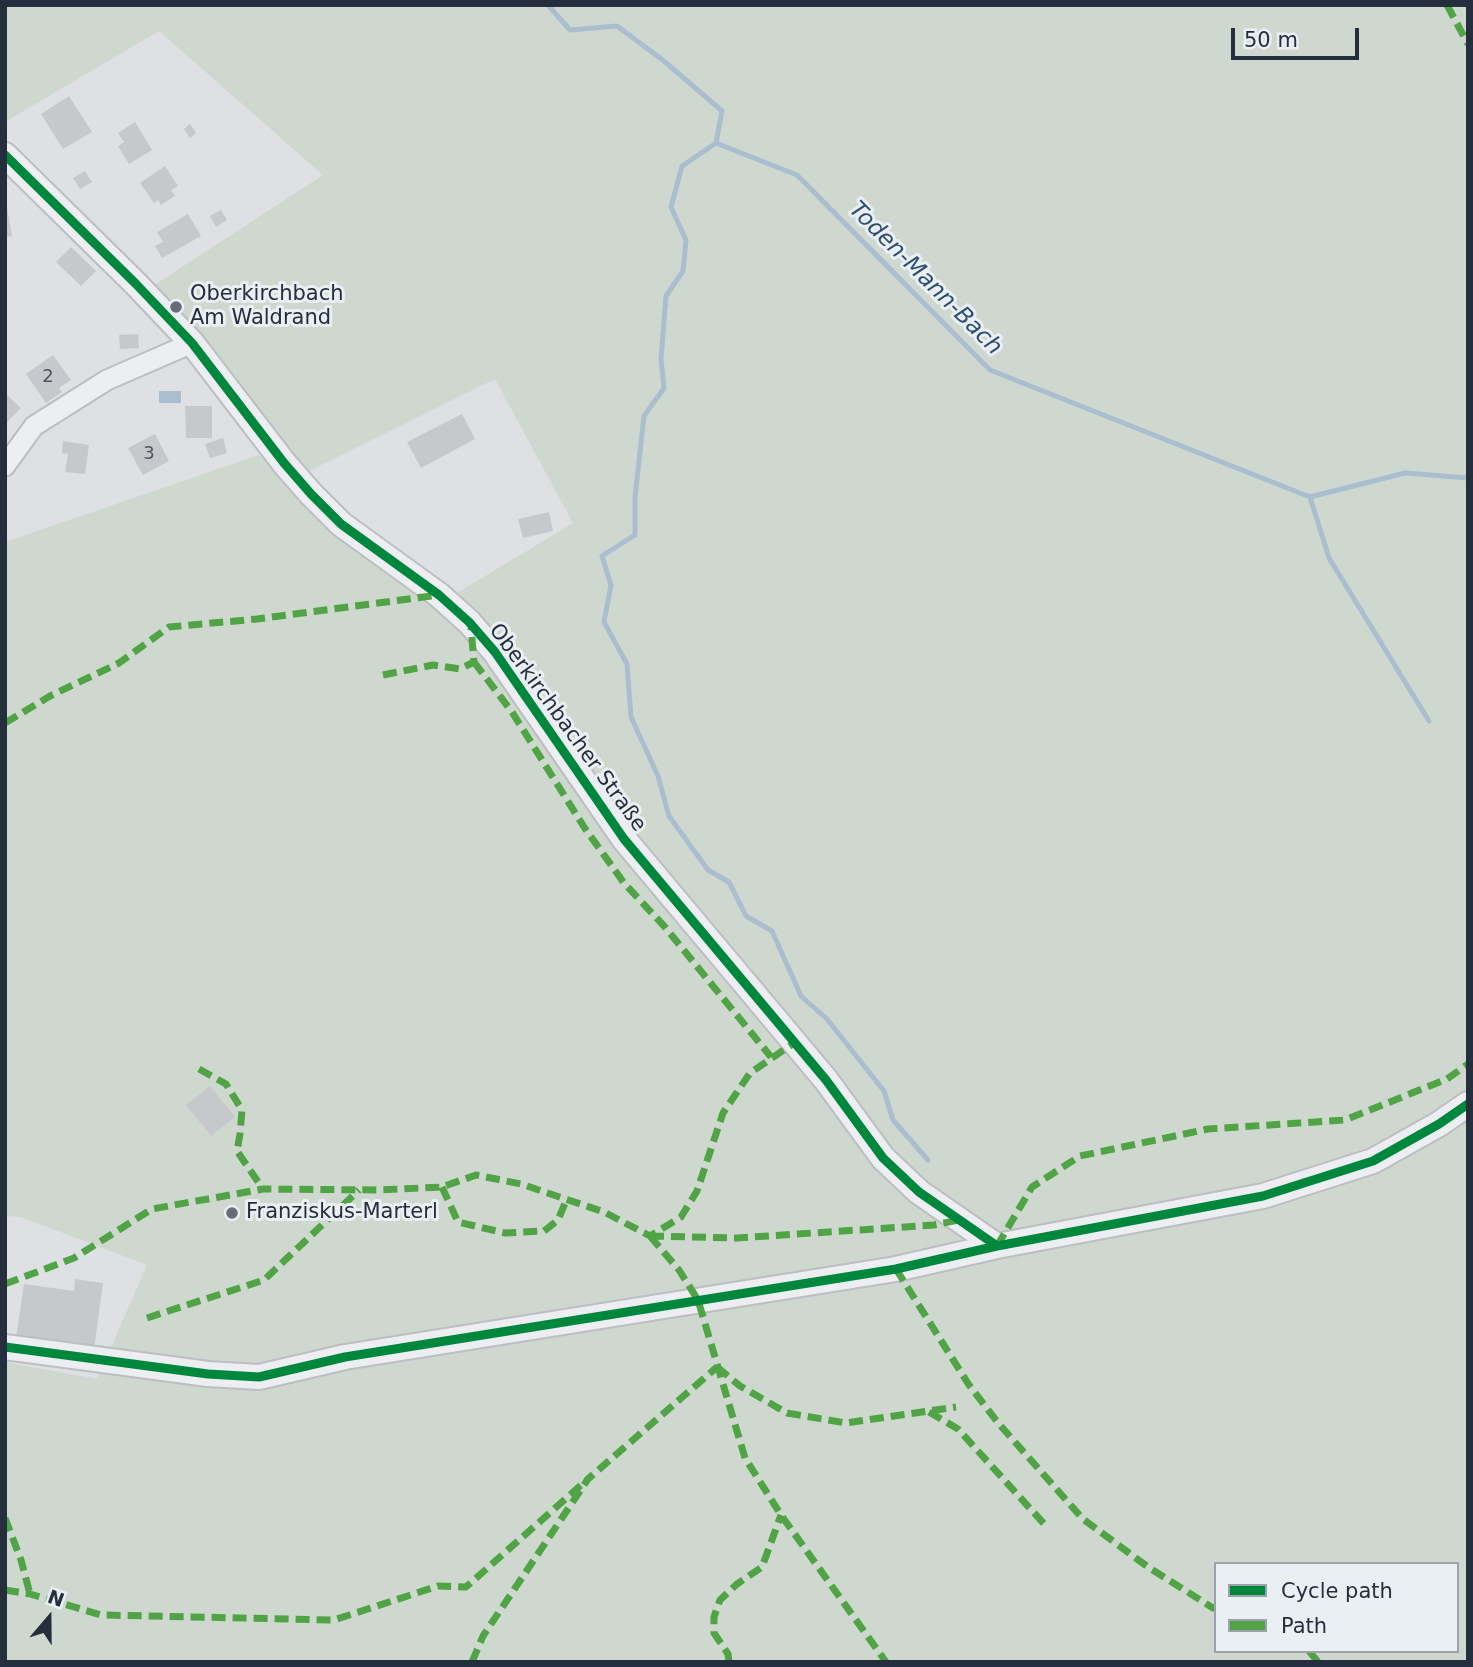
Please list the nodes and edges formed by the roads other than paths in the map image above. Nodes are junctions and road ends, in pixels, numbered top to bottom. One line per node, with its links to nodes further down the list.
1 (5, 155): 2 (street, Oberkirchbacher Straße)
2 (192, 343): 3 (street); 5 (street, Oberkirchbacher Straße)
3 (5, 467)
4 (1468, 1104): 5 (street)
5 (997, 1246): 6 (street)
6 (5, 1347)

